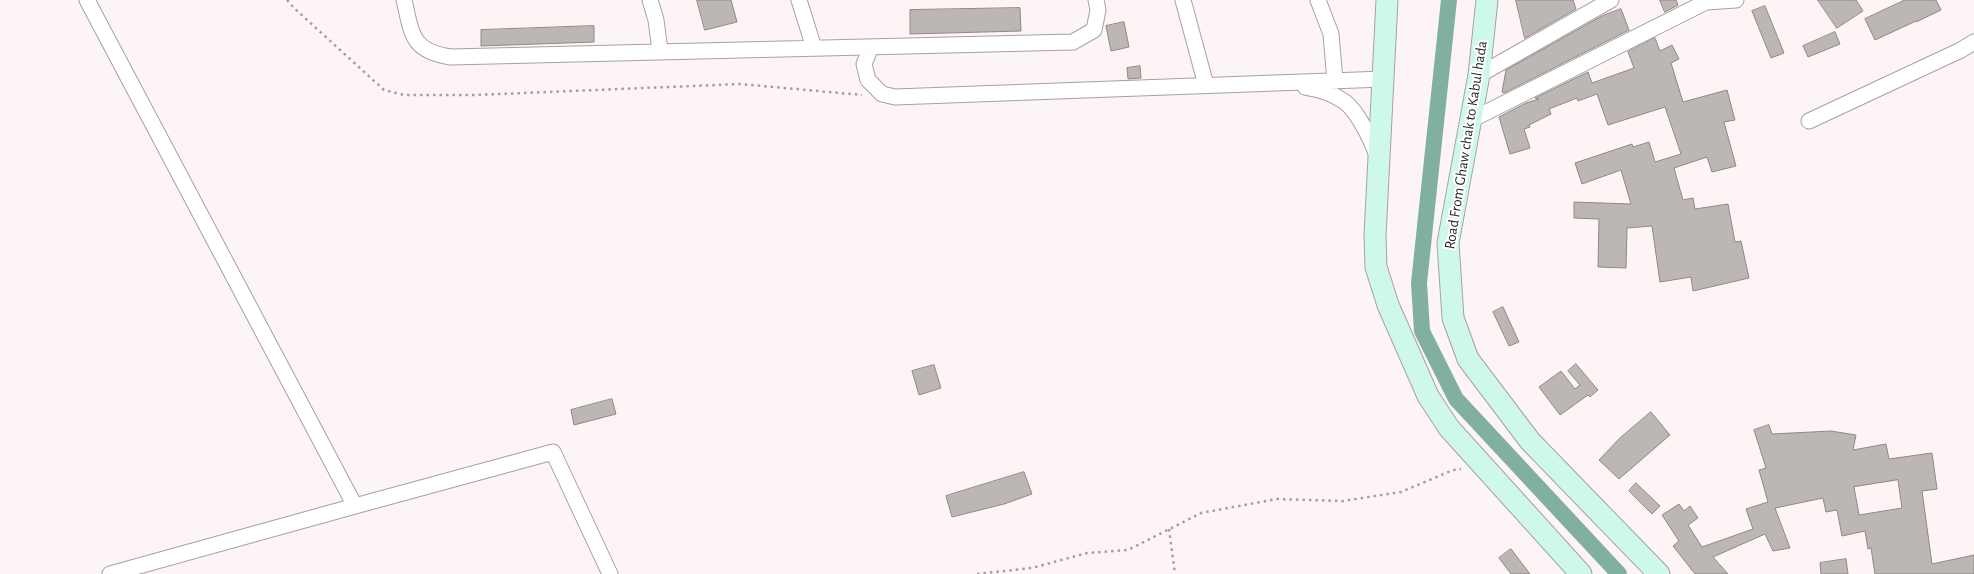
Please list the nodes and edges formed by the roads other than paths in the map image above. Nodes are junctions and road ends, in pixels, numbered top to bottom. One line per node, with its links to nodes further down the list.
1 (87, 0): 24 (street)
2 (404, 0): 15 (street)
3 (650, 0): 15 (street)
4 (799, 0): 14 (street)
5 (1096, 0): 13 (street)
6 (1183, 0): 20 (street)
7 (1318, 0): 18 (street)
8 (1386, 0): 17 (street)
9 (1487, 0): 16 (street, Road From Ghaw chak to Kabul hada)
10 (1611, 0): 16 (street)
11 (1736, 0): 21 (street)
12 (1974, 42): 22 (street)
13 (871, 47): 14 (street); 20 (street)
14 (814, 48): 15 (street)
15 (660, 51)
16 (1479, 74): 21 (street, Road From Ghaw chak to Kabul hada)
17 (1384, 79): 18 (street); 23 (street)
18 (1335, 81): 19 (street)
19 (1281, 83): 20 (street); 23 (street)
20 (1206, 85)
21 (1469, 120): 28 (street, Road From Ghaw chak to Kabul hada)
22 (1809, 121)
23 (1378, 160): 27 (street)
24 (355, 506): 25 (street); 26 (street)
25 (110, 574)
26 (610, 574)
27 (1581, 574)
28 (1659, 574)

